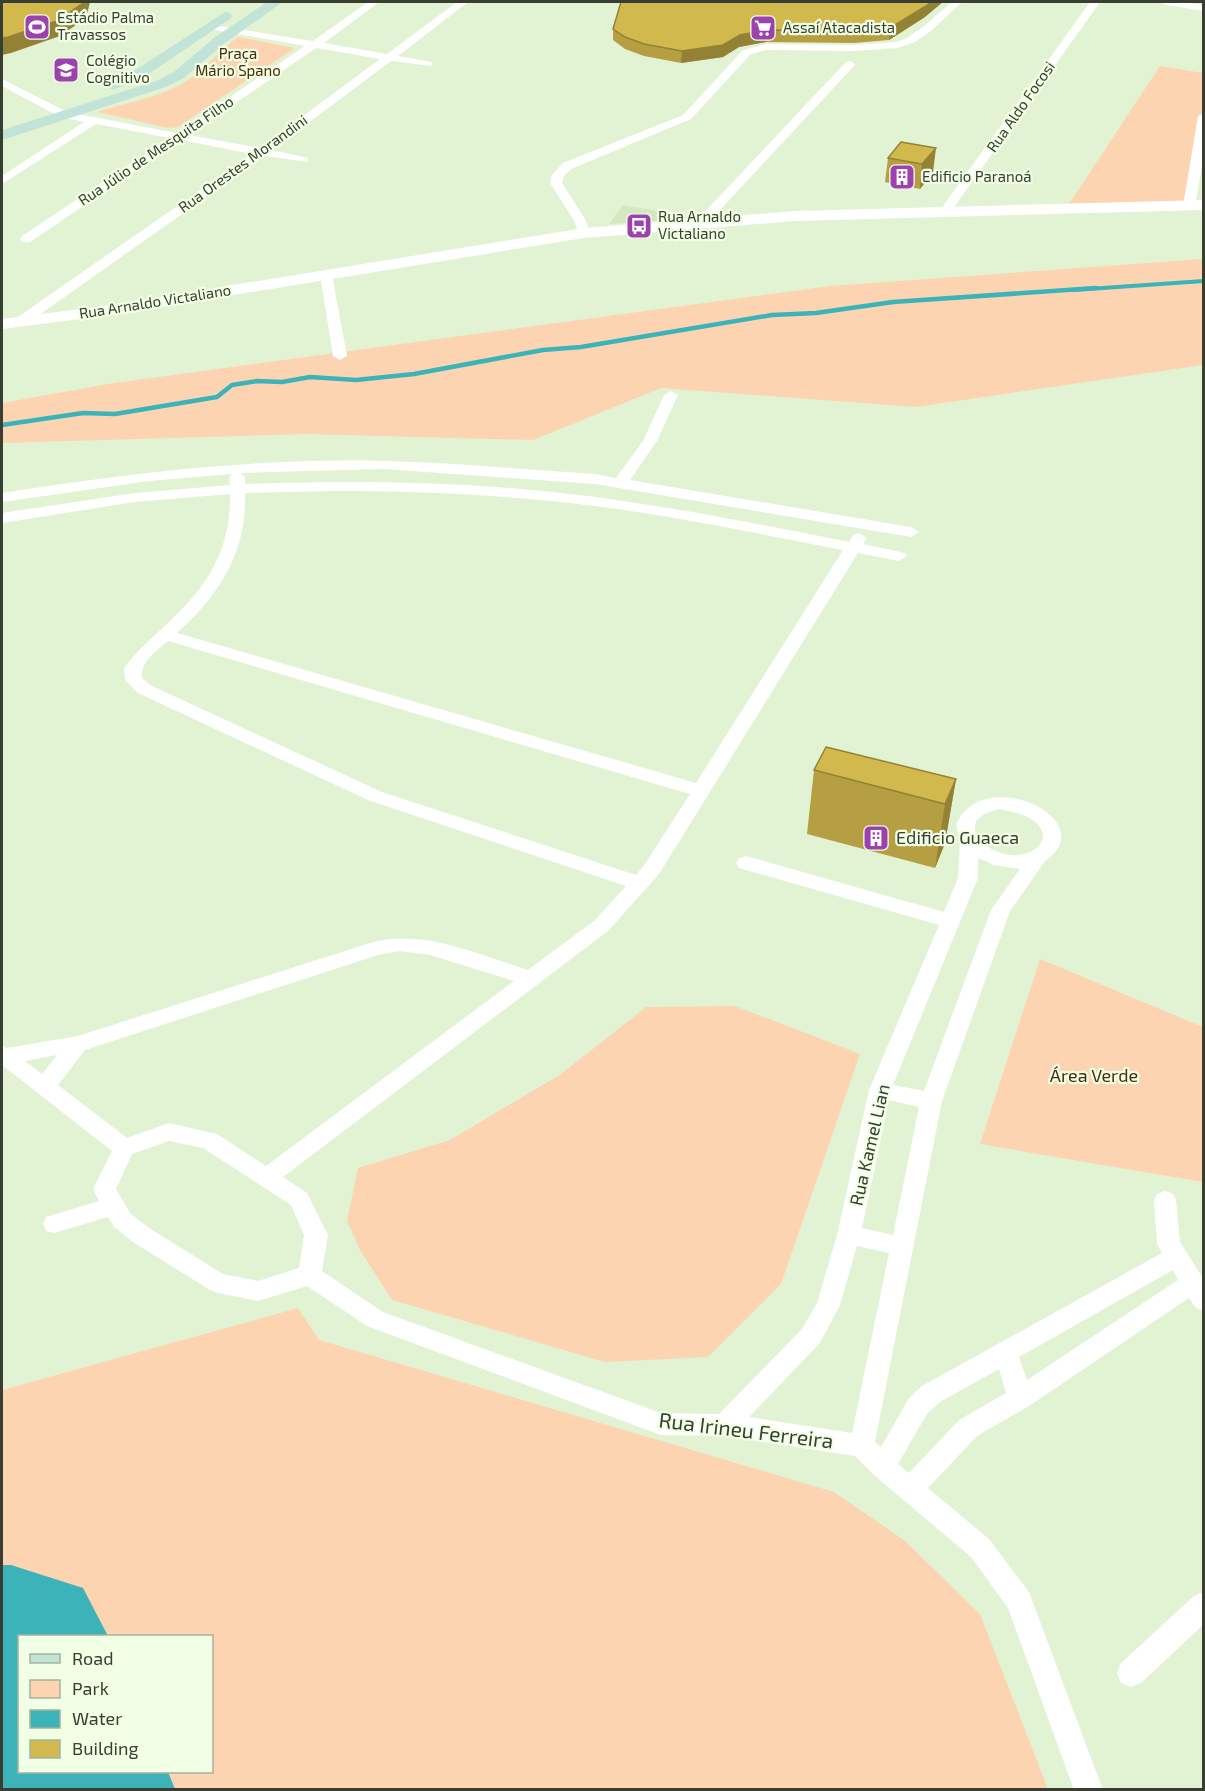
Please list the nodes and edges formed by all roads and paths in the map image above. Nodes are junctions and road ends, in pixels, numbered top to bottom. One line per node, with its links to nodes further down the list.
1 (276, 2): 10 (main road)
2 (374, 2): 11 (street, Rua Júlio de Mesquita Filho)
3 (463, 2): 12 (street, Rua Orestes Morandini)
4 (957, 2): 30 (street)
5 (1095, 2): 28 (street, Rua Aldo Focosi)
6 (1166, 2): 8 (street)
7 (235, 8): 9 (main road)
8 (1203, 8)
9 (210, 26): 10 (street); 16 (main road)
10 (234, 30): 11 (street); 17 (main road)
11 (315, 44): 12 (street); 22 (street, Rua Júlio de Mesquita Filho)
12 (388, 58): 13 (street); 24 (street, Rua Orestes Morandini)
13 (428, 64)
14 (850, 64): 29 (street)
15 (2, 82): 16 (street)
16 (48, 106): 17 (street); 19 (main road)
17 (64, 115): 20 (street); 21 (main road)
18 (1203, 116): 23 (street)
19 (2, 121)
20 (93, 121): 22 (street); 26 (street)
21 (2, 135)
22 (177, 136): 24 (street); 31 (street, Rua Júlio de Mesquita Filho)
23 (1202, 138): 27 (street)
24 (262, 152): 25 (street); 33 (street, Rua Orestes Morandini)
25 (304, 160)
26 (2, 181)
27 (1196, 205): 28 (street, Rua Arnaldo Victaliano)
28 (949, 213): 29 (street, Rua Arnaldo Victaliano)
29 (702, 222): 30 (street, Rua Arnaldo Victaliano)
30 (585, 233): 32 (street, Rua Arnaldo Victaliano)
31 (26, 239)
32 (326, 275): 33 (street, Rua Arnaldo Victaliano); 35 (street)
33 (20, 322): 34 (street, Rua Arnaldo Victaliano)
34 (2, 324)
35 (340, 356)
36 (671, 395): 38 (street)
37 (238, 468): 38 (street); 39 (street); 40 (street)
38 (620, 483): 42 (street)
39 (237, 489): 41 (street); 44 (street); 46 (street)
40 (2, 497)
41 (2, 519)
42 (868, 525): 43 (street); 44 (street)
43 (911, 532)
44 (854, 548): 45 (street); 47 (street)
45 (899, 556)
46 (165, 635): 47 (street); 51 (street)
47 (700, 791): 51 (street)
48 (969, 840): 49 (street); 49 (street); 52 (street, Rua Kamel Lian)
49 (1038, 857): 58 (street)
50 (746, 863): 52 (street)
51 (639, 883): 53 (street)
52 (950, 921): 57 (street, Rua Kamel Lian)
53 (533, 979): 54 (street); 60 (street)
54 (78, 1044): 55 (street); 56 (street)
55 (3, 1055): 56 (street)
56 (44, 1087): 59 (street)
57 (880, 1090): 58 (street); 64 (street, Rua Kamel Lian)
58 (931, 1101): 65 (street)
59 (124, 1148): 60 (street); 62 (street)
60 (267, 1178): 67 (street)
61 (1165, 1200): 66 (street)
62 (114, 1206): 63 (street); 67 (street)
63 (54, 1224)
64 (849, 1235): 65 (street); 71 (street, Rua Kamel Lian)
65 (903, 1247): 72 (street)
66 (1176, 1257): 68 (street); 69 (street)
67 (310, 1275): 71 (street, Rua Irineu Ferreira)
68 (1197, 1292): 70 (street)
69 (1006, 1353): 70 (street); 73 (street)
70 (1020, 1398): 74 (street)
71 (725, 1425): 72 (street, Rua Irineu Ferreira)
72 (862, 1446): 73 (street)
73 (883, 1467): 74 (street)
74 (910, 1489): 77 (street)
75 (1203, 1605): 76 (street)
76 (1131, 1673)
77 (1089, 1790)

